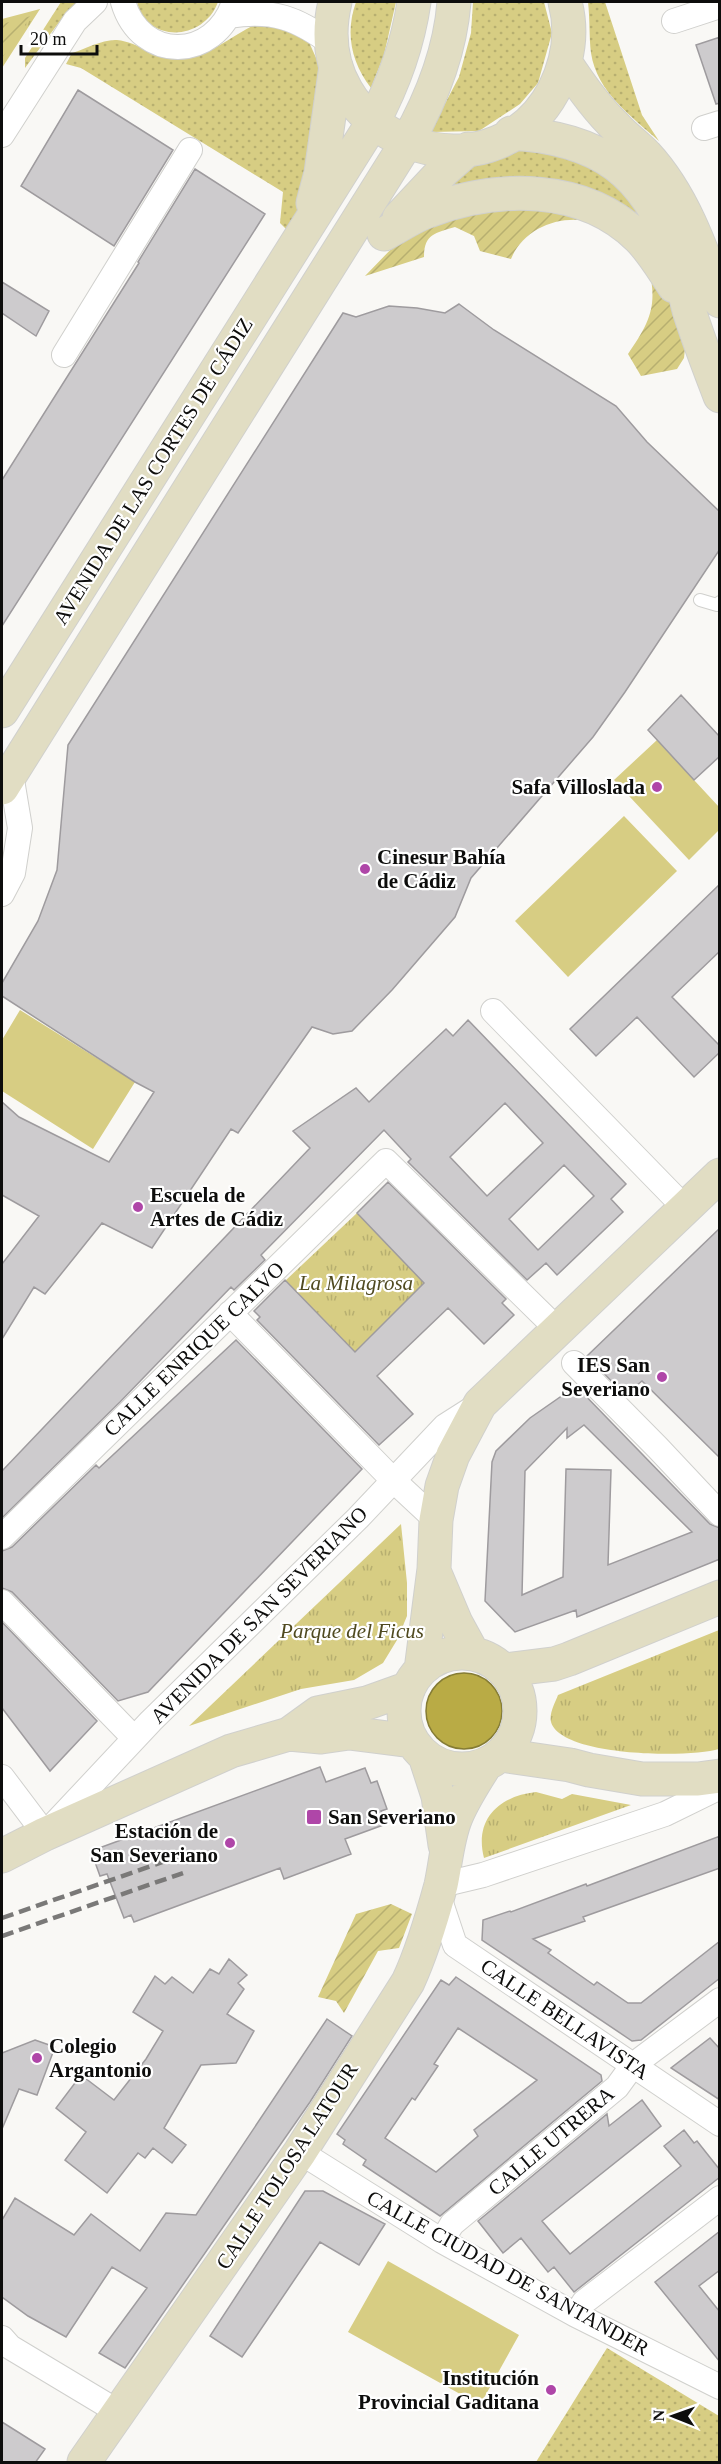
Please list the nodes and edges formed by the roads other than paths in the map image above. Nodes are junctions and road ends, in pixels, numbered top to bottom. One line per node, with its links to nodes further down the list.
1 (95, 2): 14 (street)
2 (123, 2): 8 (street)
3 (335, 2): 10 (main road, AVENIDA DE LAS CORTES DE CÁDIZ)
4 (414, 2): 12 (main road, AVENIDA DE LAS CORTES DE CÁDIZ)
5 (454, 2): 15 (main road, AVENIDA DE LAS CORTES DE CÁDIZ)
6 (565, 2): 11 (main road)
7 (720, 6): 9 (street)
8 (231, 9): 10 (street)
9 (674, 21)
10 (334, 55): 12 (main road); 18 (main road, AVENIDA DE LAS CORTES DE CÁDIZ)
11 (565, 62): 13 (main road); 20 (main road)
12 (373, 122): 15 (main road); 18 (main road, AVENIDA DE LAS CORTES DE CÁDIZ)
13 (511, 133): 16 (main road); 21 (main road)
14 (2, 135)
15 (407, 142): 16 (main road); 22 (main road, AVENIDA DE LAS CORTES DE CÁDIZ)
16 (468, 149): 19 (main road, AVENIDA DE LAS CORTES DE CÁDIZ)
17 (190, 150): 23 (street)
18 (304, 230): 27 (main road, AVENIDA DE LAS CORTES DE CÁDIZ)
19 (384, 234): 21 (main road); 22 (main road, AVENIDA DE LAS CORTES DE CÁDIZ)
20 (720, 301)
21 (688, 309): 24 (main road)
22 (303, 311): 28 (main road, AVENIDA DE LAS CORTES DE CÁDIZ)
23 (64, 355)
24 (720, 396)
25 (700, 600): 26 (lane)
26 (720, 602)
27 (2, 711)
28 (4, 777): 29 (street, AVENIDA DE LAS CORTES DE CÁDIZ)
29 (2, 894)
30 (493, 1011): 32 (street)
31 (720, 1175): 32 (main road)
32 (685, 1208): 34 (main road)
33 (230, 1313): 34 (street, CALLE ENRIQUE CALVO); 37 (street); 40 (street, CALLE ENRIQUE CALVO)
34 (558, 1330): 36 (main road)
35 (574, 1363): 38 (street)
36 (480, 1404): 37 (street, AVENIDA DE SAN SEVERIANO); 39 (main road)
37 (393, 1480): 39 (street); 48 (street, AVENIDA DE SAN SEVERIANO)
38 (720, 1514)
39 (436, 1520): 41 (main road)
40 (2, 1537)
41 (434, 1569): 44 (main road); 46 (main road)
42 (720, 1597): 45 (main road)
43 (2, 1602): 48 (street)
44 (473, 1654): 45 (main road); 46 (main road)
45 (504, 1670): 50 (main road)
46 (415, 1679): 47 (main road); 49 (main road)
47 (289, 1734): 49 (main road); 54 (main road)
48 (134, 1738): 54 (street, AVENIDA DE SAN SEVERIANO)
49 (419, 1748): 50 (main road); 55 (main road, CALLE TOLOSA LATOUR)
50 (493, 1760): 51 (main road); 55 (main road, CALLE TOLOSA LATOUR)
51 (720, 1776)
52 (2, 1777): 54 (street)
53 (720, 1787): 57 (street)
54 (45, 1834): 56 (main road)
55 (446, 1848): 57 (main road, CALLE TOLOSA LATOUR)
56 (2, 1856)
57 (439, 1889): 59 (street, CALLE BELLAVISTA); 61 (main road, CALLE TOLOSA LATOUR)
58 (720, 2000): 59 (street, CALLE UTRERA)
59 (633, 2065): 60 (street, CALLE BELLAVISTA); 63 (street, CALLE UTRERA)
60 (720, 2124)
61 (300, 2152): 63 (street, CALLE CIUDAD DE SANTANDER); 67 (main road, CALLE TOLOSA LATOUR)
62 (720, 2198): 64 (street)
63 (442, 2241): 64 (street, CALLE CIUDAD DE SANTANDER)
64 (576, 2315): 66 (street, CALLE CIUDAD DE SANTANDER)
65 (2, 2338): 67 (street)
66 (720, 2387)
67 (120, 2414): 68 (main road, CALLE TOLOSA LATOUR)
68 (84, 2463)

